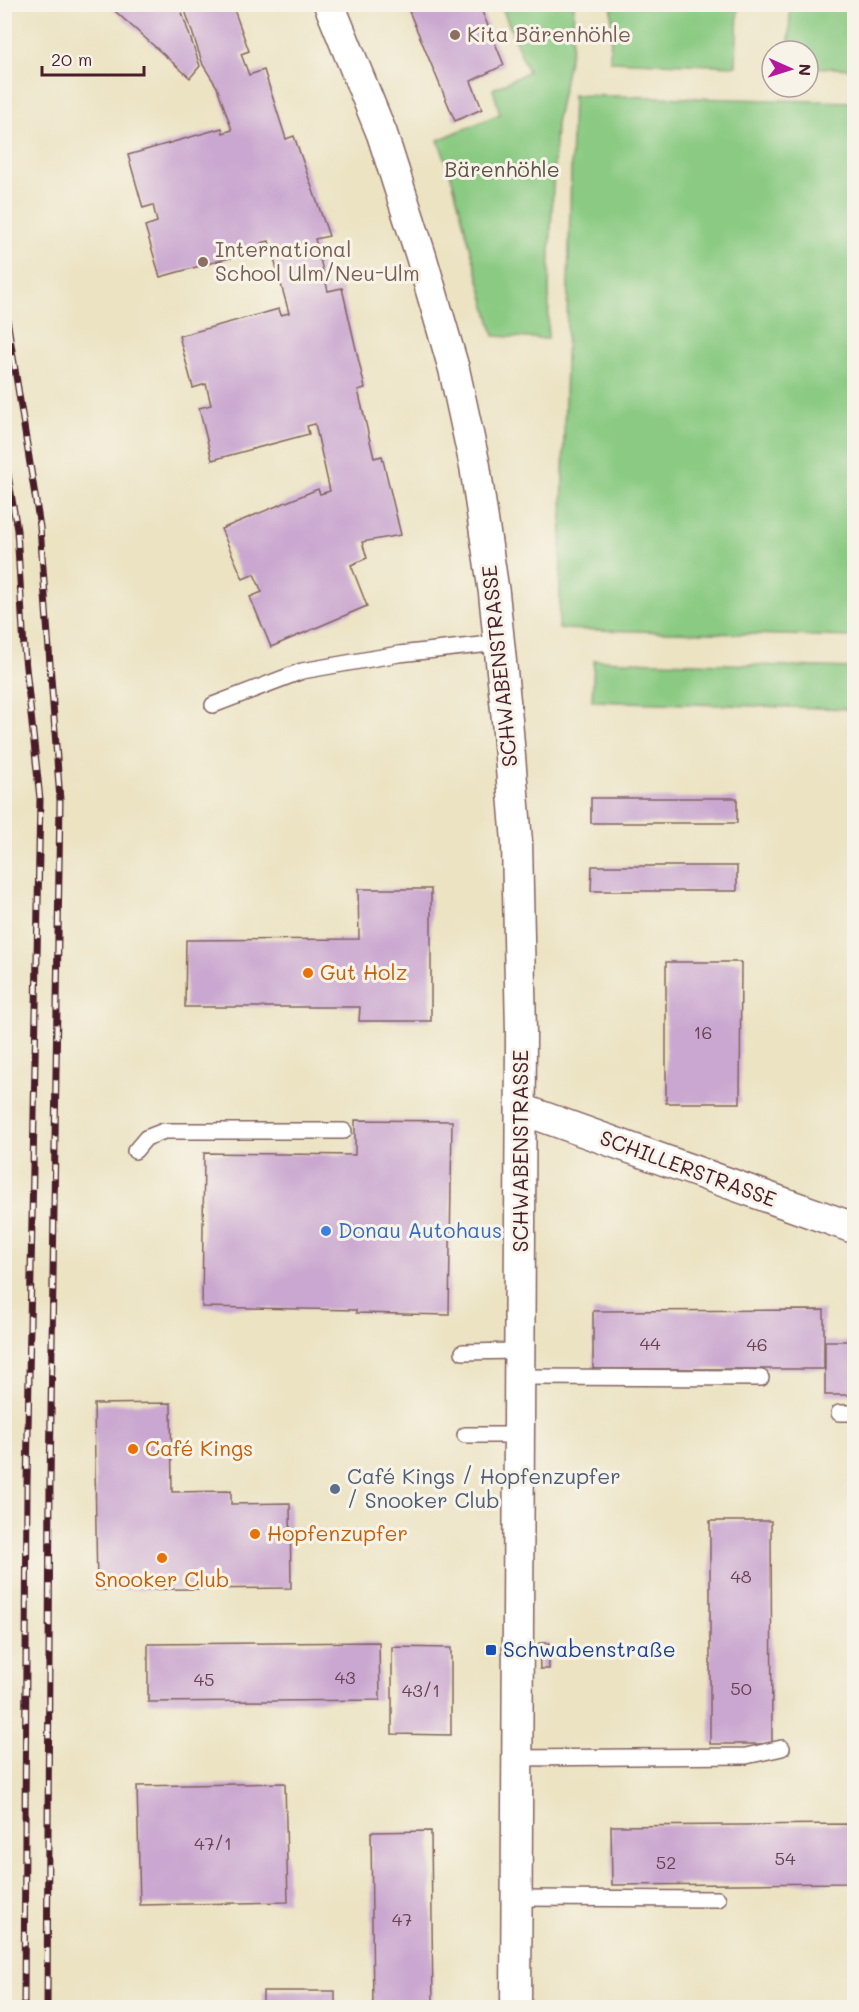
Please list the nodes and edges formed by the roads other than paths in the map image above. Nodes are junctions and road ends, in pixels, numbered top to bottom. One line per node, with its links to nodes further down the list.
1 (328, 4): 2 (street, SCHWABENSTRASSE)
2 (499, 643): 3 (lane); 4 (street, SCHWABENSTRASSE)
3 (213, 705)
4 (521, 1109): 7 (street, SCHILLERSTRASSE); 9 (street, SCHWABENSTRASSE)
5 (344, 1131): 6 (lane)
6 (135, 1151)
7 (855, 1228)
8 (463, 1352): 9 (lane)
9 (520, 1364): 10 (lane); 14 (street, SCHWABENSTRASSE)
10 (761, 1378)
11 (839, 1413): 12 (lane)
12 (855, 1413)
13 (465, 1435): 14 (lane)
14 (519, 1435): 16 (street, SCHWABENSTRASSE)
15 (782, 1748): 16 (lane)
16 (517, 1758): 17 (street, SCHWABENSTRASSE)
17 (516, 1899): 18 (lane); 19 (street, SCHWABENSTRASSE)
18 (718, 1899)
19 (516, 2007)

